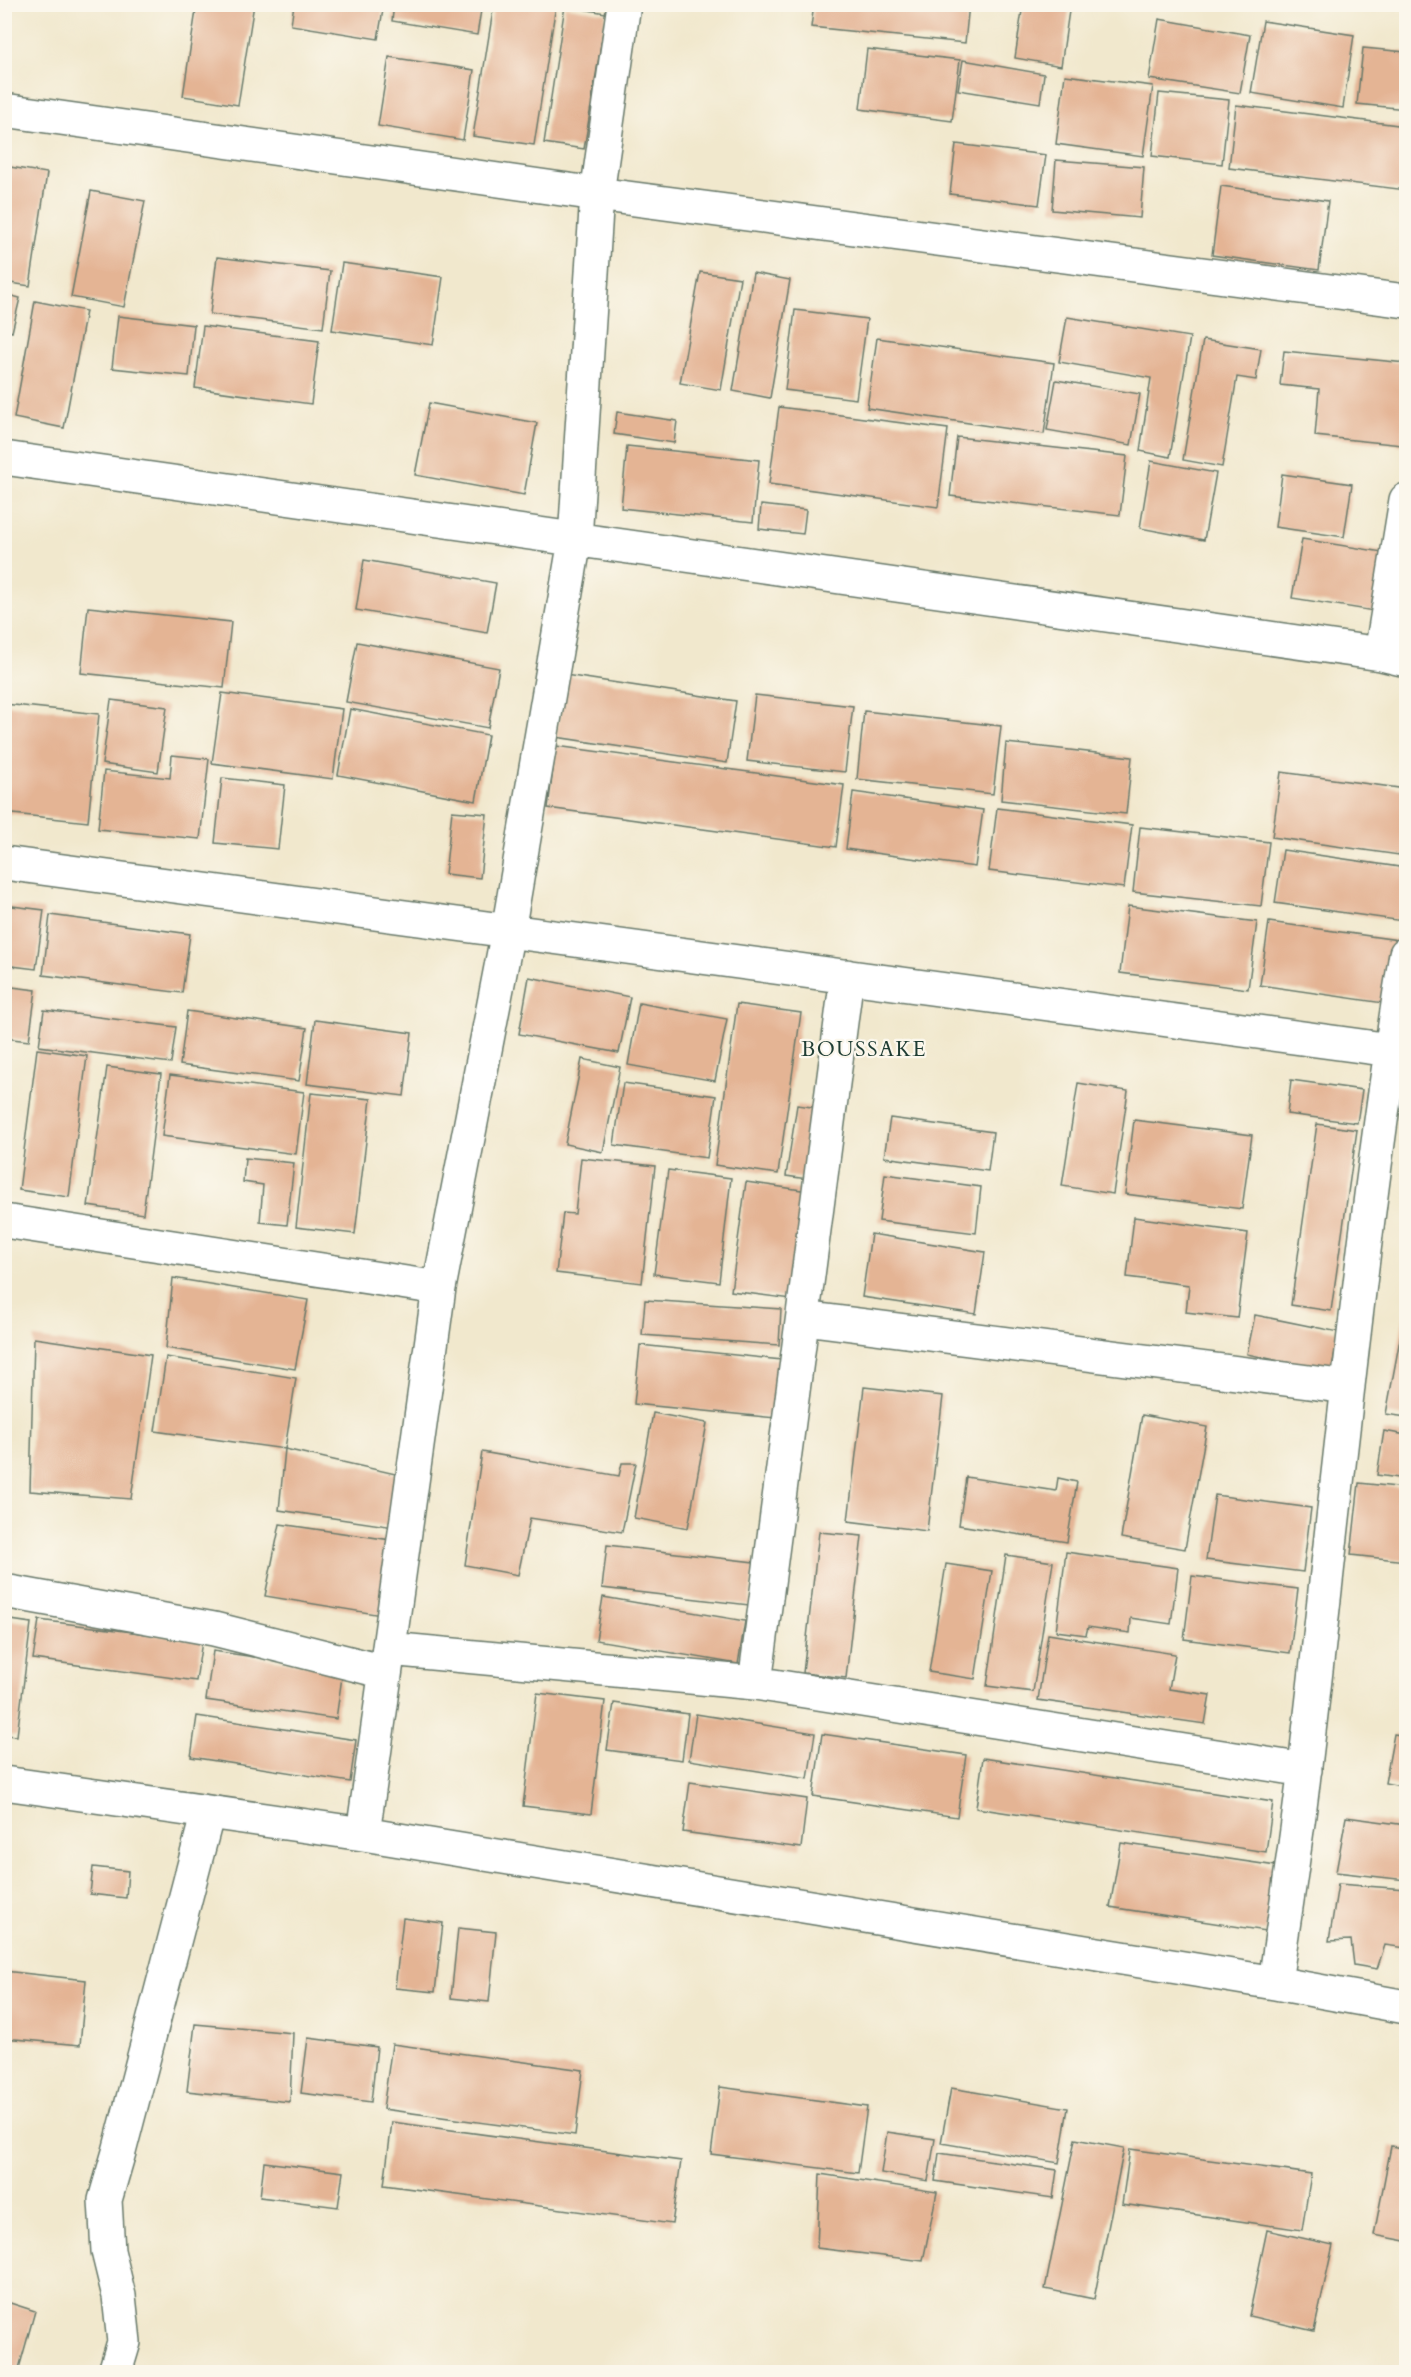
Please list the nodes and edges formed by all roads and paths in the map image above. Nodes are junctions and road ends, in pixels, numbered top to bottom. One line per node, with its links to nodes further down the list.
1 (624, 4): 3 (street)
2 (4, 110): 3 (street)
3 (597, 194): 4 (street); 7 (street)
4 (1407, 302)
5 (4, 458): 7 (street)
6 (1407, 500): 8 (street)
7 (575, 540): 8 (street); 10 (street)
8 (1394, 657)
9 (4, 863): 10 (street)
10 (508, 931): 12 (street); 15 (street)
11 (1407, 954): 13 (street)
12 (847, 976): 13 (street); 16 (street)
13 (1391, 1050): 17 (street)
14 (4, 1221): 15 (street)
15 (439, 1288): 19 (street)
16 (804, 1318): 17 (street); 20 (street)
17 (1348, 1387): 21 (street)
18 (4, 1591): 19 (street)
19 (387, 1660): 20 (street); 24 (street)
20 (755, 1683): 21 (street)
21 (1305, 1770): 25 (street)
22 (4, 1784): 23 (street)
23 (208, 1812): 24 (street); 27 (street)
24 (363, 1834): 25 (street)
25 (1275, 1983): 26 (street)
26 (1407, 2007)
27 (115, 2373)

